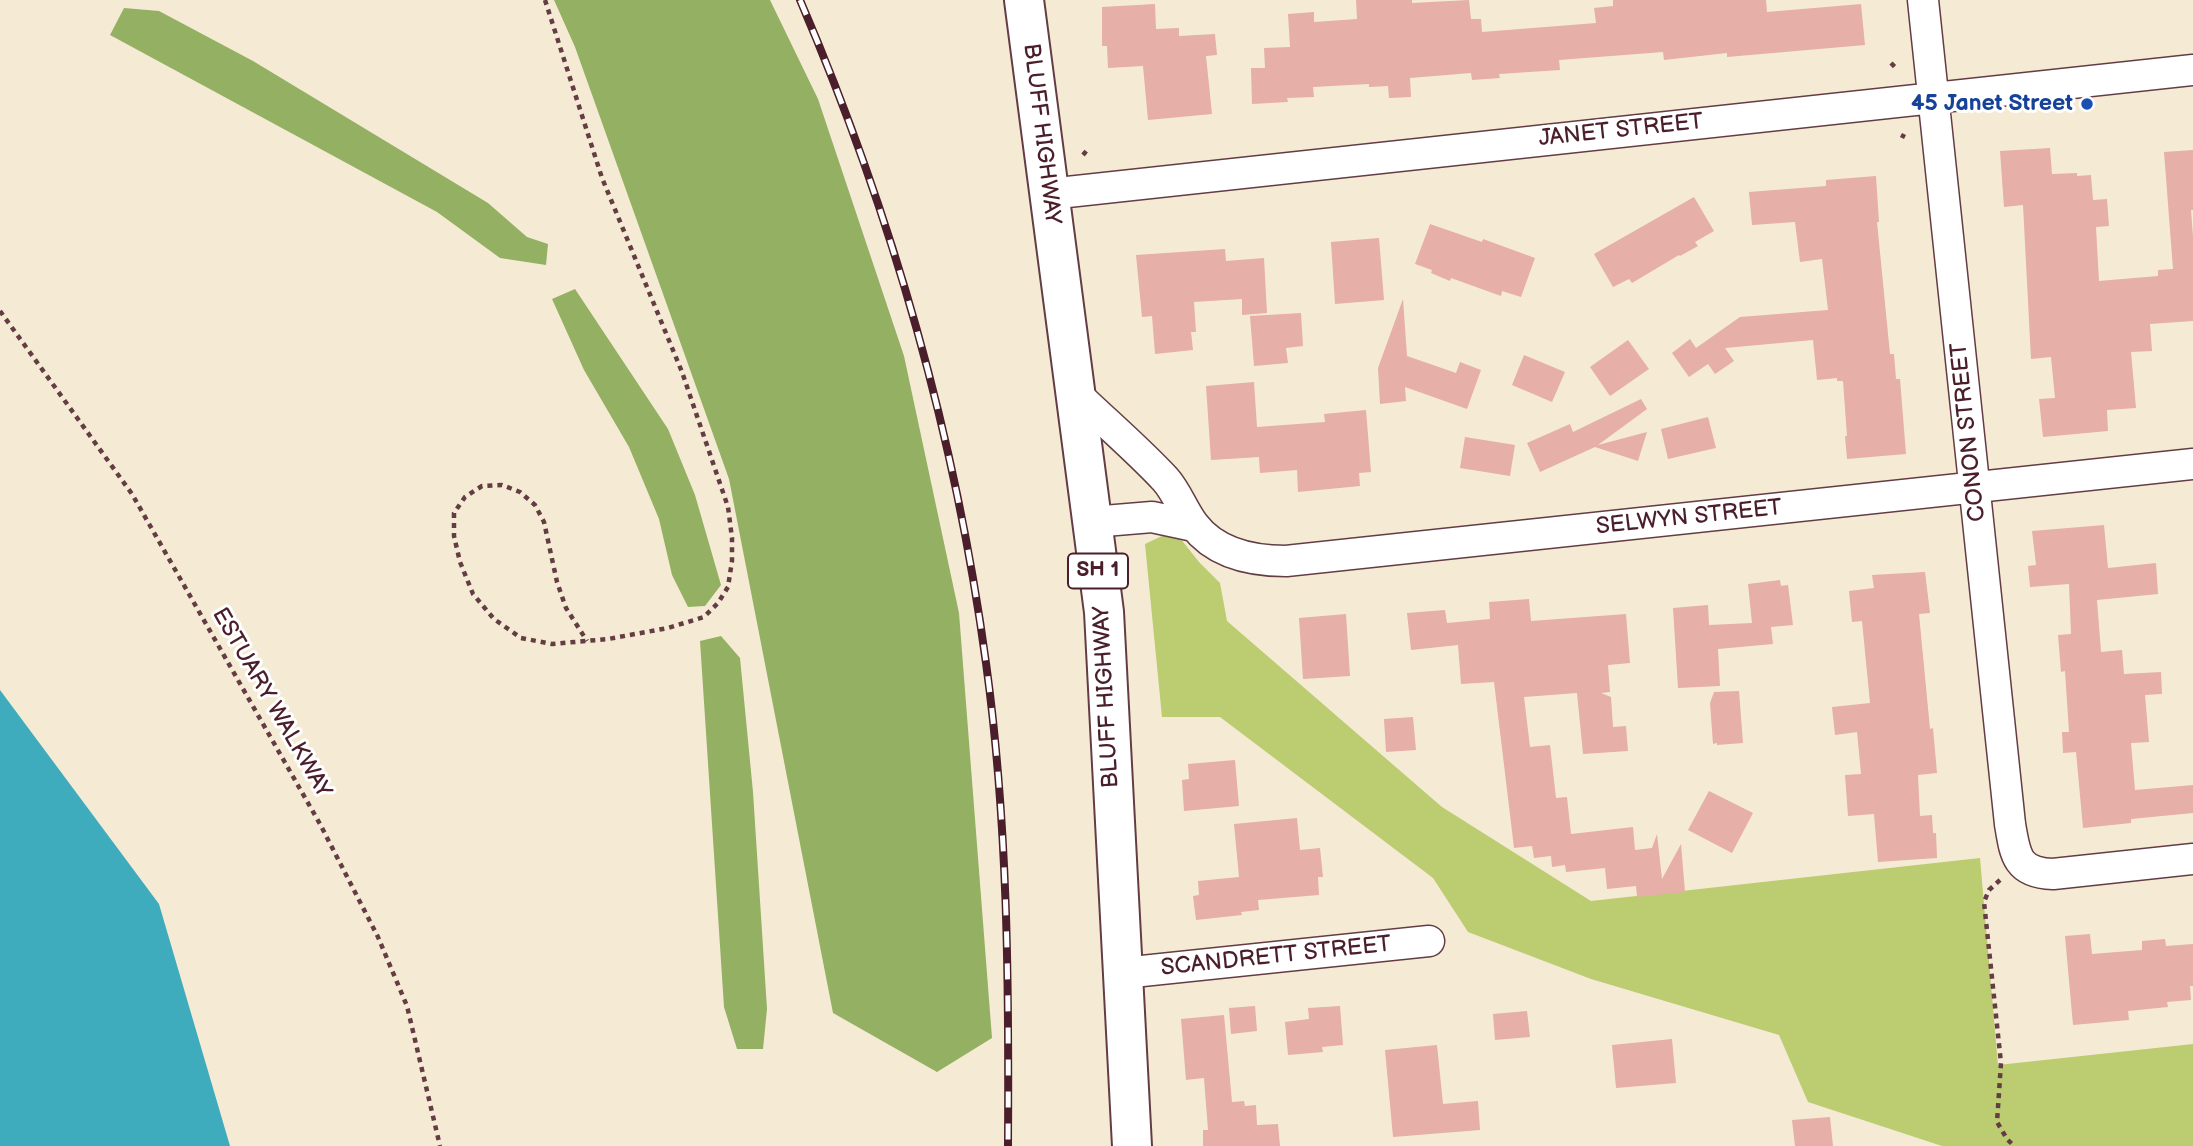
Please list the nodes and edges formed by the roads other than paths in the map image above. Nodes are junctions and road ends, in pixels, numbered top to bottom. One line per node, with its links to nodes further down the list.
1 (1024, 0): 5 (highway, BLUFF HIGHWAY / SH 1)
2 (1923, 0): 4 (street, CONON STREET)
3 (2193, 71): 4 (street, JANET STREET)
4 (1933, 99): 5 (street, JANET STREET); 8 (street, CONON STREET)
5 (1049, 194): 6 (highway, BLUFF HIGHWAY / SH 1)
6 (1074, 392): 9 (highway, BLUFF HIGHWAY / SH 1); 10 (street, SELWYN STREET)
7 (2193, 464): 8 (street, SELWYN STREET)
8 (1975, 488): 10 (street, SELWYN STREET); 11 (street, CONON STREET)
9 (1091, 522): 10 (street, SELWYN STREET); 13 (highway, BLUFF HIGHWAY / SH 1)
10 (1194, 526)
11 (2193, 859)
12 (1429, 941): 13 (street, SCANDRETT STREET)
13 (1123, 973): 14 (highway, BLUFF HIGHWAY / SH 1)
14 (1132, 1146)

